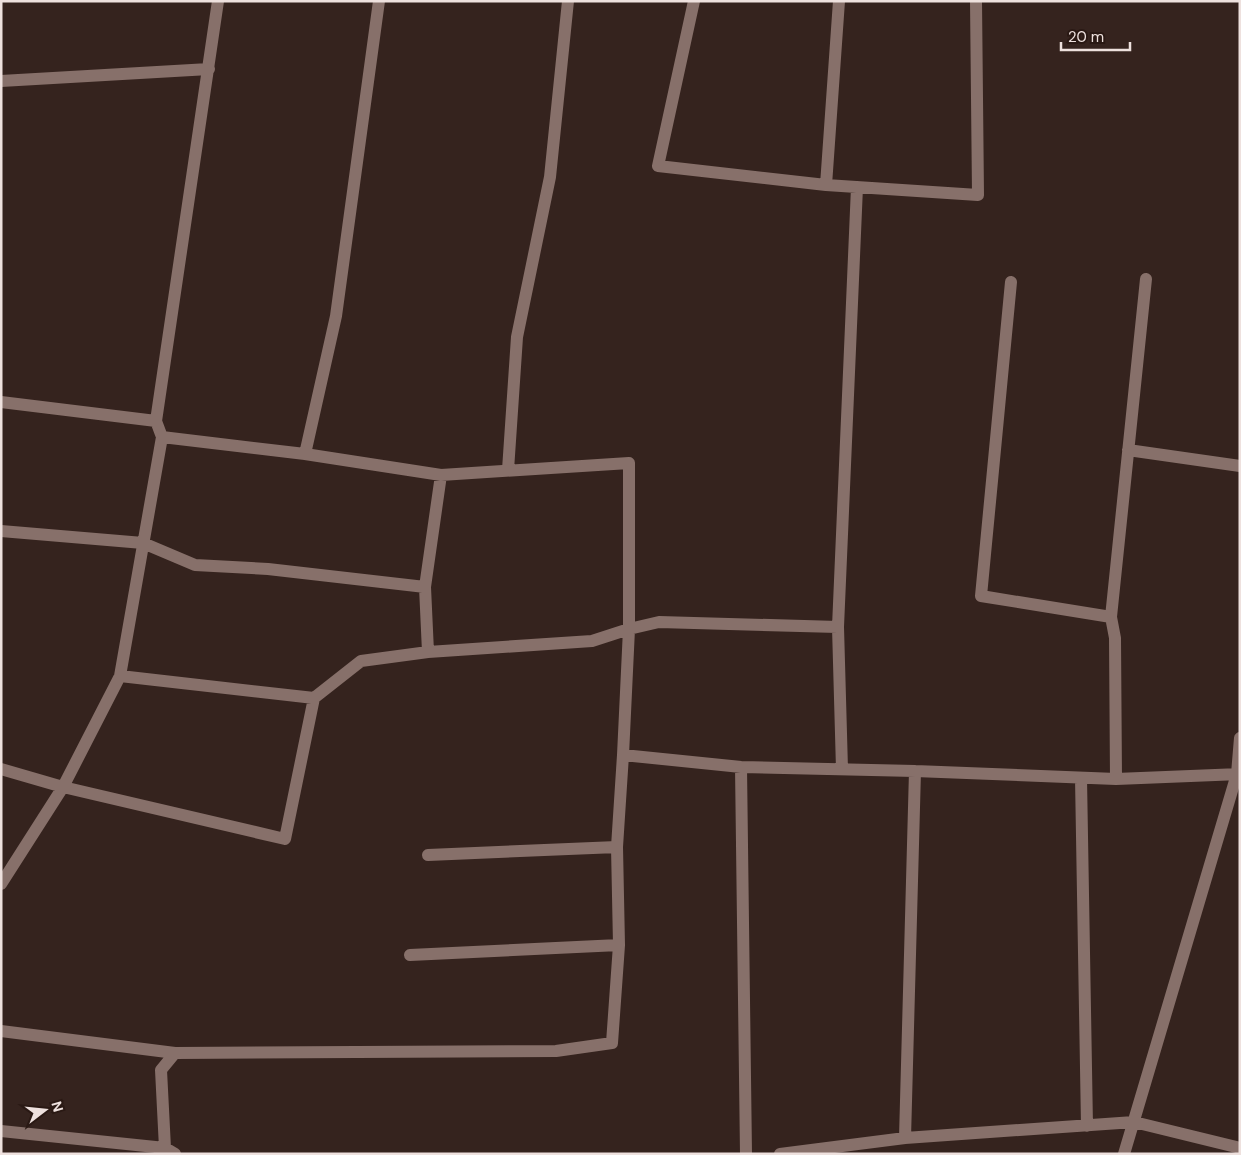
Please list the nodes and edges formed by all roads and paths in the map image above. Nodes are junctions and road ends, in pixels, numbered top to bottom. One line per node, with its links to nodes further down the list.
1 (218, 1): 7 (street)
2 (379, 1): 17 (street)
3 (568, 1): 19 (street)
4 (694, 1): 9 (street)
5 (839, 1): 9 (street)
6 (976, 1): 10 (street)
7 (209, 70): 8 (street); 14 (street)
8 (1, 80)
9 (826, 184): 10 (street)
10 (856, 187): 25 (street)
11 (1146, 279): 16 (street)
12 (1011, 282): 24 (street)
13 (1, 402): 14 (street)
14 (156, 421): 15 (street)
15 (162, 437): 17 (street); 22 (street)
16 (1128, 450): 18 (street); 24 (street)
17 (305, 454): 20 (street)
18 (1240, 466)
19 (508, 470): 20 (street); 26 (street)
20 (441, 475): 23 (street)
21 (1, 531): 22 (street)
22 (142, 543): 23 (street); 28 (street)
23 (425, 587): 27 (street)
24 (1111, 617): 38 (street)
25 (838, 627): 26 (street); 34 (street)
26 (629, 629): 27 (street); 31 (street)
27 (428, 652): 29 (street)
28 (120, 676): 29 (street); 39 (street)
29 (314, 698): 39 (street)
30 (1240, 738): 36 (street)
31 (623, 755): 32 (street); 40 (street)
32 (740, 767): 34 (street); 53 (street)
33 (1, 769): 39 (street)
34 (842, 769): 35 (street)
35 (915, 771): 37 (street); 50 (street)
36 (1238, 774): 38 (street); 47 (street)
37 (1081, 778): 38 (street); 48 (street)
38 (1116, 779)
39 (63, 787): 42 (street)
40 (617, 847): 41 (street); 43 (street)
41 (428, 855)
42 (1, 884)
43 (619, 945): 44 (street); 46 (street)
44 (410, 955)
45 (1, 1031): 46 (street)
46 (175, 1053): 52 (street)
47 (1134, 1122): 48 (street); 51 (street); 55 (street)
48 (1087, 1126): 50 (street)
49 (1, 1131): 52 (street)
50 (905, 1138): 54 (street)
51 (1240, 1148)
52 (170, 1151)
53 (746, 1154)
54 (780, 1154)
55 (1124, 1154)

